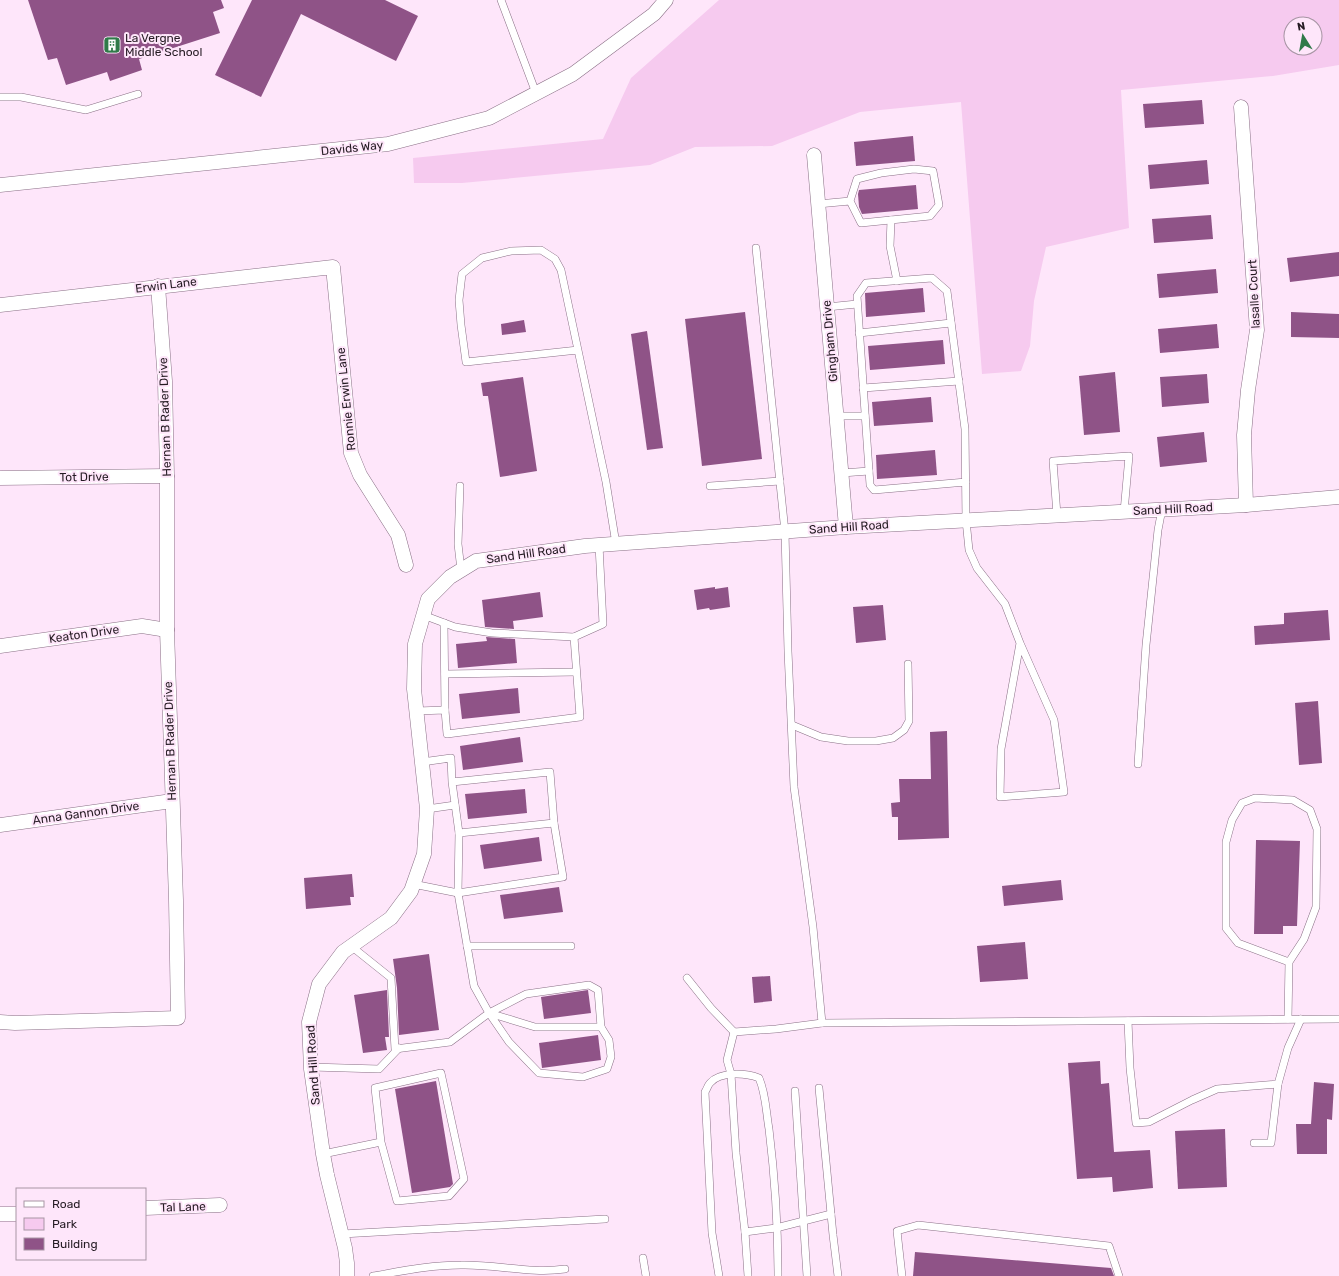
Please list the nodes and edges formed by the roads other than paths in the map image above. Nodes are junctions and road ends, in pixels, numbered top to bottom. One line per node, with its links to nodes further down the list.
1 (501, 0): 3 (lane)
2 (666, 0): 3 (street, Davids Way)
3 (536, 93): 8 (street, Davids Way)
4 (138, 94): 5 (lane)
5 (0, 97)
6 (1242, 107): 35 (street, lasalle Court)
7 (814, 155): 10 (street, Gingham Drive)
8 (0, 185)
9 (850, 200): 10 (lane); 11 (lane); 11 (lane)
10 (818, 204): 18 (street, Gingham Drive)
11 (891, 220): 14 (lane)
12 (756, 248): 30 (lane)
13 (333, 267): 15 (street, Erwin Lane); 44 (street, Ronnie Erwin Lane)
14 (897, 281): 16 (lane); 19 (lane)
15 (158, 286): 17 (street, Erwin Lane); 28 (street, Hernan B Rader Drive)
16 (857, 304): 18 (lane); 20 (lane)
17 (0, 305)
18 (827, 307): 24 (street, Gingham Drive)
19 (952, 323): 20 (lane); 22 (lane)
20 (859, 333): 23 (lane)
21 (578, 350): 21 (lane); 42 (lane)
22 (959, 381): 23 (lane); 31 (lane)
23 (863, 388): 25 (lane)
24 (837, 416): 25 (lane); 27 (street, Gingham Drive)
25 (865, 416): 26 (lane)
26 (869, 471): 27 (lane); 31 (lane)
27 (842, 473): 40 (street, Gingham Drive)
28 (167, 476): 29 (street, Tot Drive); 48 (street, Hernan B Rader Drive)
29 (0, 478)
30 (780, 481): 33 (lane); 41 (lane)
31 (966, 482): 39 (lane)
32 (460, 486): 45 (lane)
33 (710, 486)
34 (1339, 497): 35 (street, Sand Hill Road)
35 (1246, 505): 36 (street, Sand Hill Road)
36 (1162, 509): 37 (street, Sand Hill Road); 59 (lane)
37 (1124, 512): 38 (street, Sand Hill Road); 38 (lane)
38 (1057, 515): 39 (street, Sand Hill Road)
39 (966, 520): 40 (street, Sand Hill Road); 50 (lane)
40 (846, 527): 41 (street, Sand Hill Road)
41 (785, 532): 42 (street, Sand Hill Road); 57 (lane)
42 (616, 544): 43 (street, Sand Hill Road)
43 (599, 545): 45 (street, Sand Hill Road); 49 (lane)
44 (406, 565)
45 (461, 570): 46 (street, Sand Hill Road)
46 (424, 615): 47 (lane); 56 (street, Sand Hill Road)
47 (444, 623): 49 (lane); 54 (lane)
48 (167, 630): 51 (street, Keaton Drive); 61 (street, Hernan B Rader Drive)
49 (574, 637): 53 (lane)
50 (1020, 643): 50 (lane)
51 (0, 646)
52 (908, 664): 57 (lane)
53 (576, 672): 54 (lane); 55 (lane)
54 (445, 674): 55 (lane)
55 (445, 710): 56 (lane)
56 (417, 711): 58 (street, Sand Hill Road)
57 (792, 725): 80 (lane)
58 (422, 762): 60 (lane); 63 (street, Sand Hill Road)
59 (1138, 764)
60 (452, 782): 62 (lane); 64 (lane)
61 (172, 801): 65 (street, Anna Gannon Drive); 79 (street, Hernan B Rader Drive)
62 (455, 804): 63 (lane); 66 (lane)
63 (427, 810): 67 (street, Sand Hill Road)
64 (554, 823): 66 (lane); 68 (lane)
65 (0, 825)
66 (459, 833): 68 (lane)
67 (413, 884): 68 (lane); 69 (street, Sand Hill Road)
68 (458, 893): 70 (lane)
69 (351, 946): 83 (lane); 84 (street, Sand Hill Road)
70 (467, 946): 71 (lane); 74 (lane)
71 (571, 946)
72 (1289, 962): 72 (lane); 75 (lane)
73 (687, 978): 82 (lane)
74 (489, 1013): 81 (lane); 81 (lane); 81 (lane); 83 (lane)
75 (1288, 1019): 76 (lane); 78 (lane)
76 (1301, 1019): 77 (lane); 86 (lane)
77 (1339, 1019)
78 (1128, 1021): 80 (lane); 86 (lane)
79 (0, 1022)
80 (822, 1023): 82 (lane)
81 (601, 1027)
82 (734, 1032): 85 (lane)
83 (399, 1048): 84 (lane)
84 (311, 1067): 91 (street, Sand Hill Road)
85 (731, 1074): 99 (lane); 100 (lane); 107 (lane)
86 (1278, 1084): 90 (lane)
87 (819, 1088): 96 (lane)
88 (795, 1091): 98 (lane)
89 (381, 1142): 89 (lane); 91 (lane)
90 (1254, 1143)
91 (322, 1154): 101 (street, Sand Hill Road)
92 (220, 1205): 93 (street, Tal Lane)
93 (146, 1208)
94 (0, 1214): 95 (street)
95 (16, 1214)
96 (831, 1214): 98 (lane); 111 (lane)
97 (605, 1219): 101 (lane)
98 (804, 1220): 99 (lane); 110 (lane)
99 (776, 1228): 100 (lane); 109 (lane)
100 (745, 1232): 108 (lane)
101 (342, 1234): 104 (street, Sand Hill Road)
102 (643, 1258): 106 (lane)
103 (565, 1269): 105 (lane)
104 (348, 1276)
105 (373, 1276)
106 (646, 1276)
107 (719, 1276)
108 (748, 1276)
109 (778, 1276)
110 (807, 1276)
111 (838, 1276)
112 (902, 1276): 113 (lane)
113 (1119, 1276)

